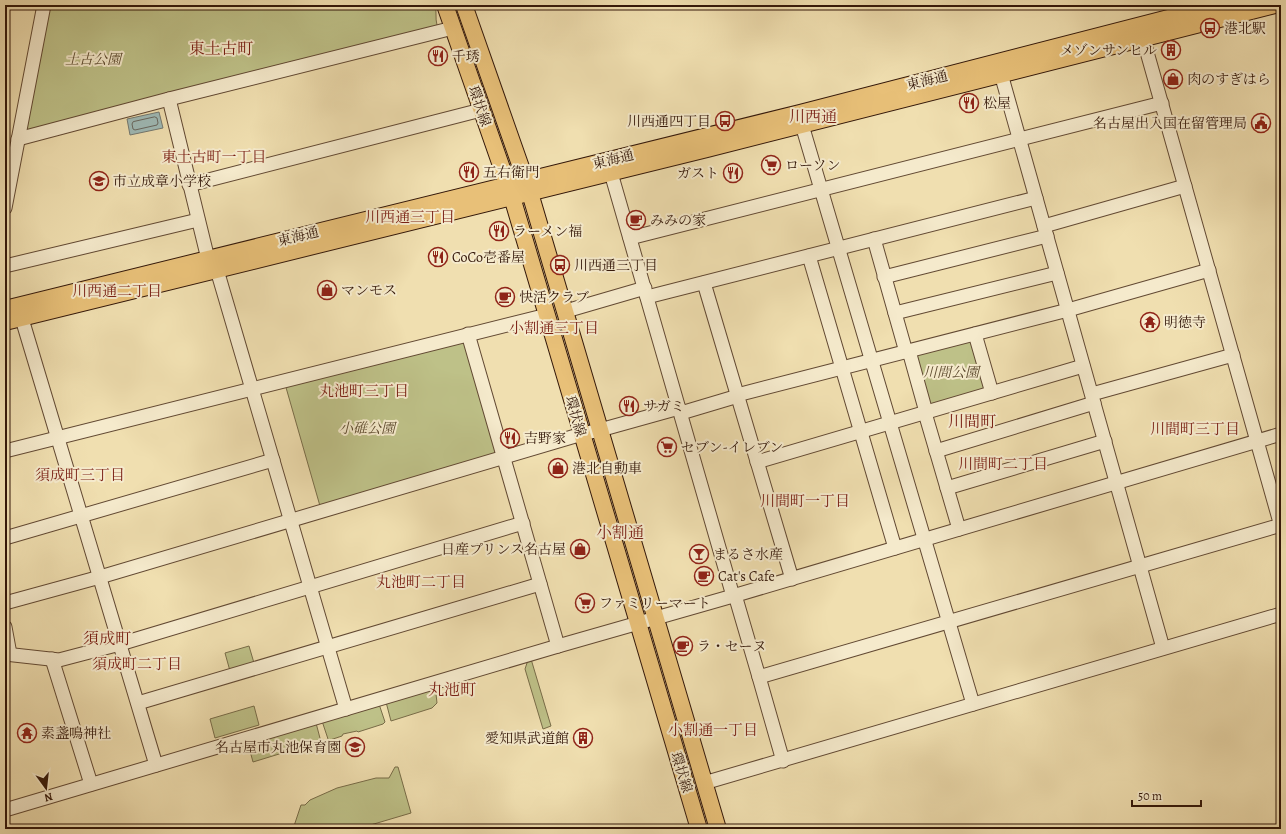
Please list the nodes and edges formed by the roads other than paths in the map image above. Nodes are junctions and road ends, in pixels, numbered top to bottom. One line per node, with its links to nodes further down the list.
1 (44, 5): 14 (street)
2 (445, 5): 7 (main road, 環状線)
3 (464, 5): 18 (main road, 環状線)
4 (1219, 5): 6 (main road, 東海通)
5 (1274, 5): 8 (main road, 東海通)
6 (1182, 10): 18 (main road, 東海通)
7 (453, 28): 10 (street); 12 (main road, 環状線)
8 (1143, 38): 9 (main road, 東海通); 11 (street)
9 (1001, 74): 13 (main road, 東海通); 15 (street)
10 (169, 99): 14 (street); 17 (street)
11 (1162, 103): 15 (street); 19 (street)
12 (481, 110): 17 (street); 21 (main road, 環状線)
13 (802, 125): 16 (main road, 東海通); 20 (street)
14 (18, 139): 23 (street)
15 (1020, 140): 20 (street); 22 (street)
16 (611, 173): 18 (main road, 東海通); 26 (street)
17 (189, 185): 24 (street)
18 (528, 186): 21 (main road, 東海通); 39 (main road, 環状線)
19 (1185, 186): 25 (street); 32 (street)
20 (822, 190): 26 (street); 28 (street)
21 (510, 191): 30 (main road, 東海通); 41 (main road, 環状線)
22 (1036, 198): 25 (street); 27 (street)
23 (5, 208)
24 (198, 220): 30 (street); 31 (street)
25 (1045, 231): 33 (street); 34 (street)
26 (630, 238): 36 (street)
27 (874, 239): 28 (street); 34 (street)
28 (839, 248): 29 (street); 47 (street)
29 (809, 256): 35 (street); 49 (street)
30 (212, 264): 38 (main road, 東海通); 50 (street)
31 (5, 266)
32 (1209, 270): 37 (street); 46 (street)
33 (1057, 273): 37 (street); 40 (street)
34 (884, 277): 40 (street)
35 (704, 283): 36 (street); 52 (street)
36 (646, 293): 39 (street); 54 (street)
37 (1068, 310): 44 (street); 48 (street)
38 (15, 311): 42 (main road, 東海通); 61 (street)
39 (566, 311): 57 (main road, 環状線)
40 (895, 313): 45 (street)
41 (547, 315): 43 (street); 59 (main road, 環状線)
42 (5, 322)
43 (468, 334): 50 (street); 66 (street)
44 (975, 334): 45 (street); 51 (street)
45 (908, 351): 47 (street); 55 (street)
46 (1233, 355): 53 (street); 63 (street)
47 (872, 360): 49 (street); 56 (street)
48 (1084, 366): 51 (street); 53 (street)
49 (842, 368): 52 (street); 58 (street)
50 (252, 388): 61 (street); 67 (street)
51 (992, 393): 55 (street)
52 (738, 395): 54 (street); 68 (street)
53 (1093, 399): 62 (street); 65 (street)
54 (680, 411): 57 (street); 84 (street)
55 (925, 412): 56 (street); 65 (street)
56 (890, 423): 58 (street); 77 (street)
57 (600, 430): 59 (street); 87 (main road, 環状線)
58 (861, 432): 68 (street); 78 (street)
59 (582, 434): 66 (street); 88 (main road, 環状線)
60 (1281, 434): 63 (street)
61 (58, 437): 64 (street); 71 (street)
62 (1105, 441): 69 (street); 70 (street)
63 (1257, 441): 69 (street); 74 (street)
64 (5, 451)
65 (936, 451): 70 (street)
66 (504, 458): 72 (street); 73 (street)
67 (273, 460): 71 (street); 72 (street)
68 (757, 462): 81 (street)
69 (1116, 483): 75 (street); 79 (street)
70 (947, 488): 75 (street)
71 (81, 517): 76 (street); 80 (street)
72 (291, 521): 80 (street); 83 (street)
73 (523, 523): 82 (street); 83 (street)
74 (1281, 525): 79 (street)
75 (959, 529): 77 (street)
76 (5, 538)
77 (925, 539): 78 (street); 89 (street)
78 (895, 548): 81 (street)
79 (1140, 566): 89 (street); 94 (street)
80 (100, 578): 85 (street); 91 (street)
81 (792, 579): 84 (street)
82 (540, 584): 92 (street); 93 (street)
83 (310, 587): 91 (street); 93 (street)
84 (734, 596): 87 (street); 97 (street)
85 (5, 603)
86 (1281, 614): 94 (street)
87 (655, 619): 88 (street); 103 (main road, 環状線)
88 (638, 622): 92 (street); 106 (main road, 環状線)
89 (949, 622): 97 (street); 99 (street)
90 (5, 627): 95 (street)
91 (120, 644): 96 (street); 98 (street)
92 (558, 646): 100 (street)
93 (328, 647): 98 (street); 100 (street)
94 (1163, 648): 99 (street)
95 (7, 654): 96 (street)
96 (52, 659): 104 (street)
97 (759, 677): 101 (street)
98 (138, 703): 102 (street)
99 (973, 704): 101 (street)
100 (346, 708): 102 (street)
101 (783, 761): 103 (street)
102 (156, 765): 104 (street)
103 (704, 783): 107 (main road, 環状線)
104 (91, 784): 105 (street)
105 (5, 809)
106 (699, 829)
107 (718, 829)

